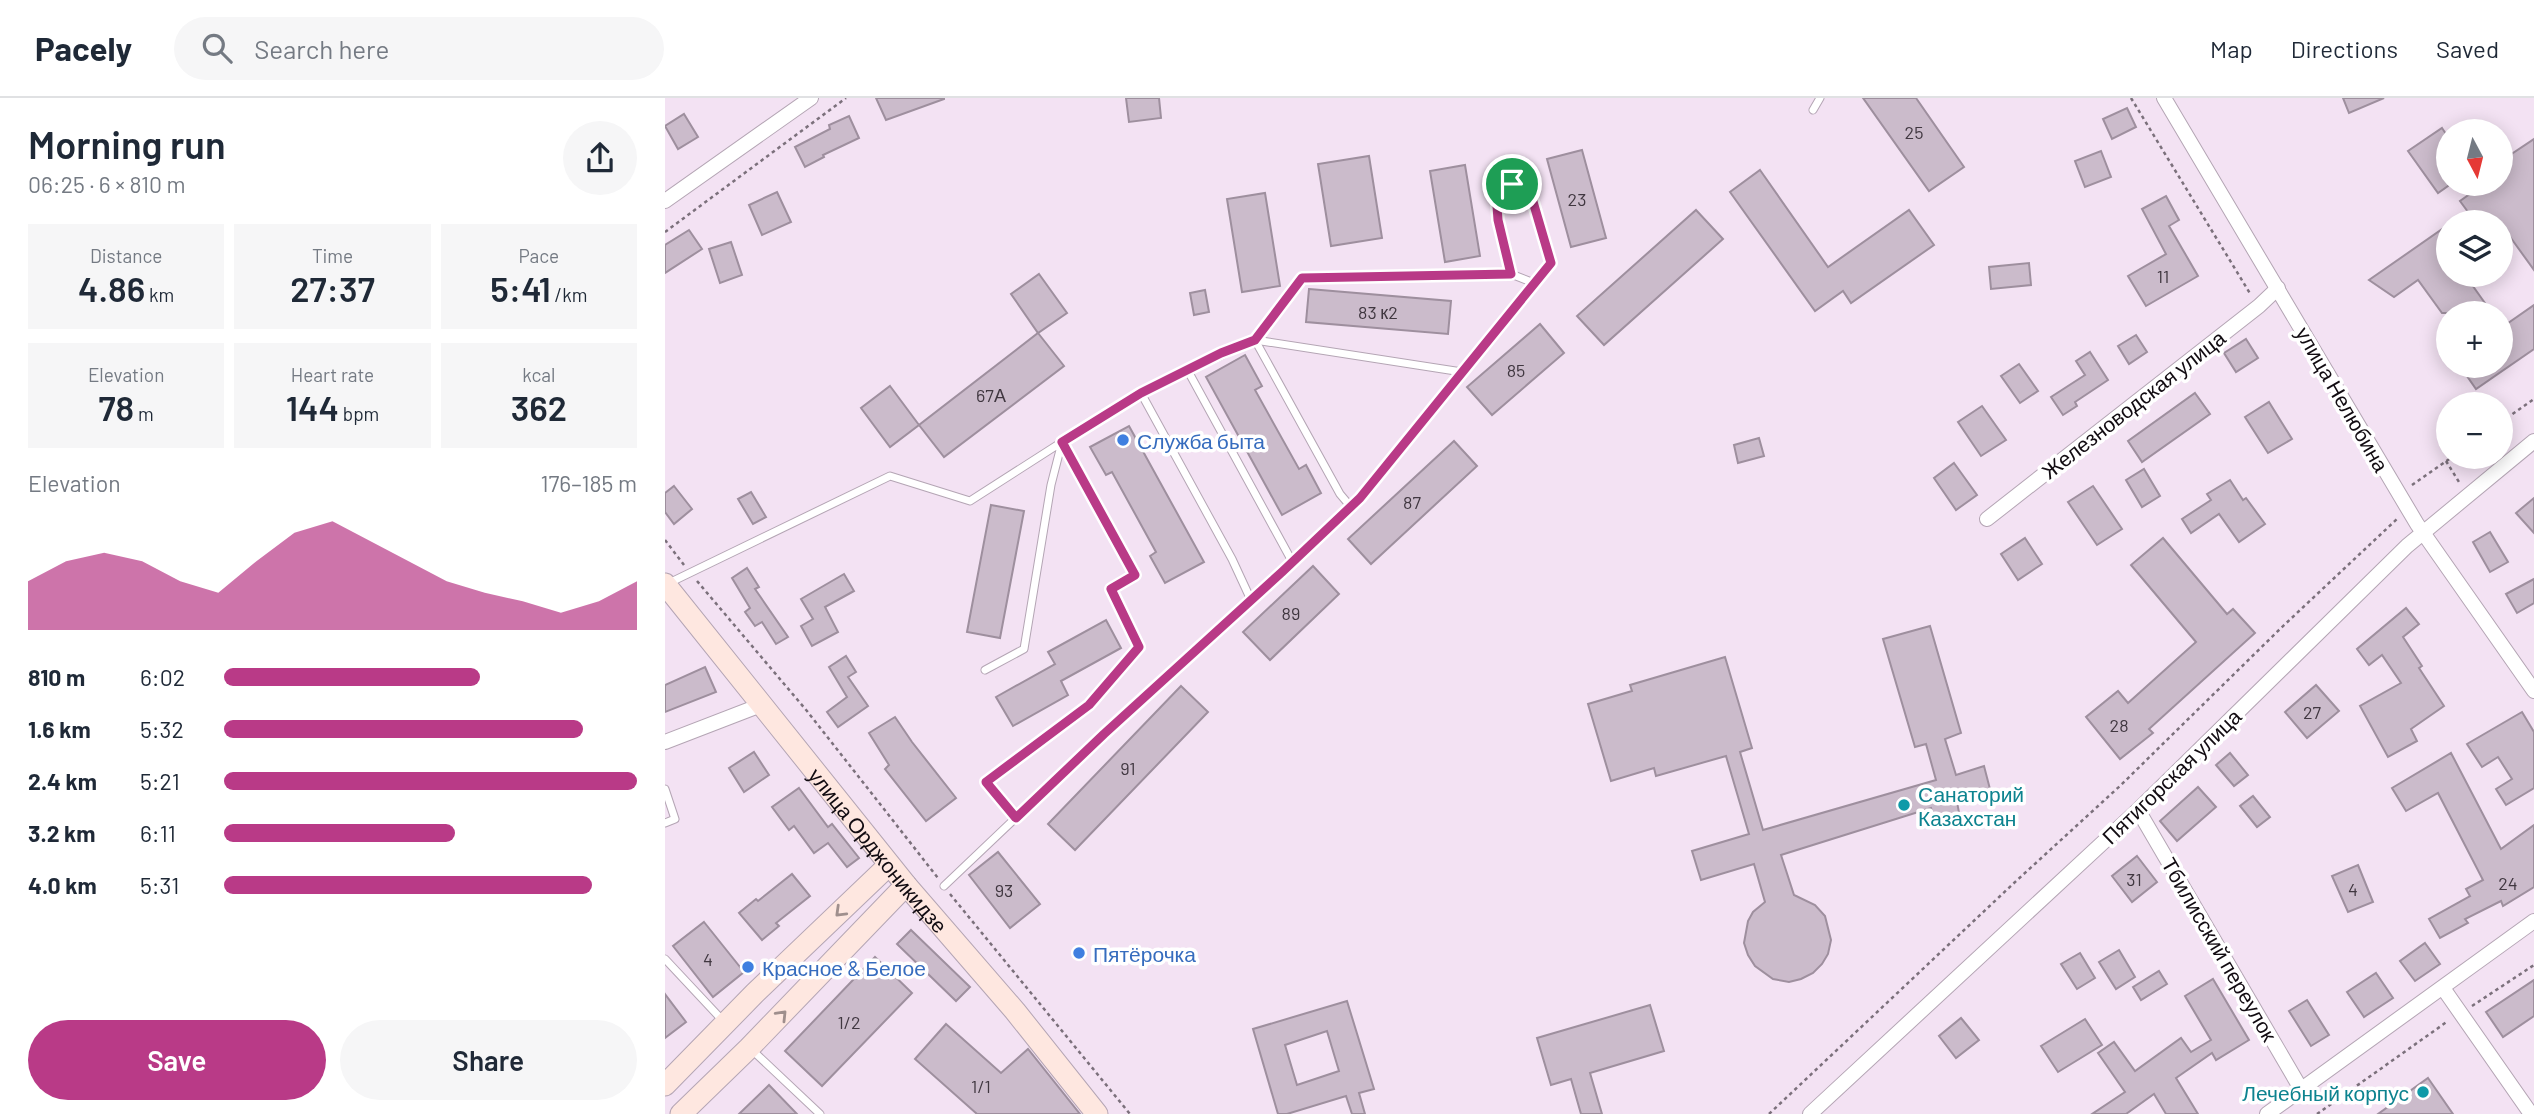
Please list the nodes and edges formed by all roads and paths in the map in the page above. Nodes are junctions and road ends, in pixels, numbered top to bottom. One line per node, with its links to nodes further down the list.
1 (811, 98): 7 (street)
2 (846, 98): 8 (path)
3 (1820, 98): 6 (lane)
4 (2131, 98): 12 (path)
5 (2164, 98): 11 (street, улица Нелюбина)
6 (1813, 110)
7 (665, 201)
8 (665, 232)
9 (1511, 274): 10 (lane); 10 (lane); 13 (lane)
10 (1534, 282): 15 (lane)
11 (2278, 288): 12 (street, Железноводская улица); 23 (street, улица Нелюбина)
12 (2259, 306): 26 (street, Железноводская улица)
13 (1255, 340): 14 (lane); 15 (lane); 25 (lane)
14 (1188, 371): 16 (lane); 29 (lane)
15 (1462, 372): 25 (lane)
16 (1141, 393): 19 (lane); 32 (lane)
17 (2534, 399): 18 (path)
18 (2513, 414)
19 (1062, 442): 30 (lane); 33 (lane); 39 (lane)
20 (2534, 442): 24 (street, Пятигорская улица)
21 (2436, 468): 23 (path)
22 (2451, 469): 24 (path)
23 (2399, 493): 27 (street, улица Нелюбина); 57 (path)
24 (2467, 496): 27 (street, Пятигорская улица)
25 (1351, 507): 29 (lane)
26 (1987, 519)
27 (2423, 533): 34 (street, улица Нелюбина); 38 (street, Пятигорская улица)
28 (665, 540): 30 (path)
29 (1293, 563): 32 (lane)
30 (691, 573): 31 (lane); 43 (path)
31 (665, 585): 35 (main road, улица Орджоникидзе)
32 (1251, 600): 39 (lane)
33 (985, 670)
34 (2534, 691)
35 (761, 705): 36 (street); 41 (main road, улица Орджоникидзе)
36 (665, 742)
37 (665, 789): 40 (lane)
38 (2138, 810): 52 (street, Тбилисский переулок); 58 (street, Пятигорская улица)
39 (1016, 818): 43 (lane)
40 (665, 823)
41 (889, 865): 42 (main road, улица Орджоникидзе); 49 (main road, one-way to 49)
42 (906, 885): 50 (main road, one-way to 42); 55 (main road, улица Орджоникидзе)
43 (944, 886): 56 (path)
44 (2534, 921): 47 (street)
45 (665, 960): 49 (lane)
46 (2534, 965): 48 (path)
47 (2443, 988): 48 (street); 52 (street)
48 (2461, 1013): 60 (path); 61 (street)
49 (726, 1024): 50 (main road); 51 (main road)
50 (750, 1048): 53 (main road); 54 (lane)
51 (665, 1085)
52 (2301, 1089): 59 (street)
53 (681, 1114)
54 (820, 1114)
55 (1097, 1114)
56 (1130, 1114)
57 (1769, 1114)
58 (1810, 1114)
59 (2267, 1114)
60 (2317, 1114)
61 (2531, 1114)

